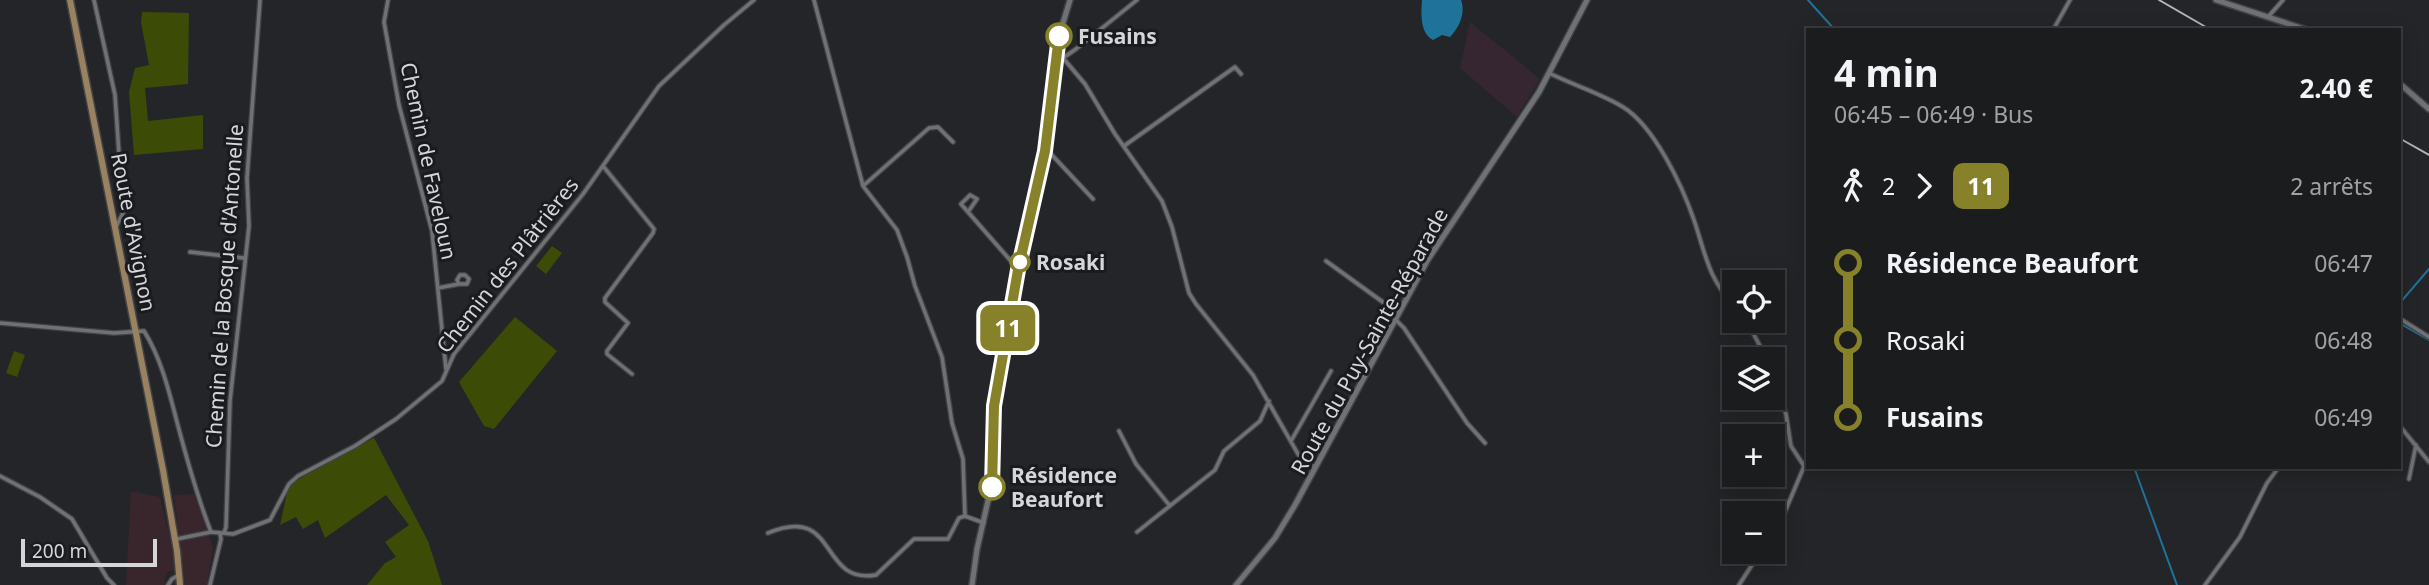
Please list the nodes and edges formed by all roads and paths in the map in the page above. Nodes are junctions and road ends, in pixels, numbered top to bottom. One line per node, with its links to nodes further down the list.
1 (70, 0): 28 (main road, Route d'Avignon)
2 (94, 0): 28 (street)
3 (260, 0): 30 (street, Chemin de la Bosque d'Antonelle)
4 (388, 0): 34 (street, Chemin de Faveloun)
5 (754, 0): 24 (street, Chemin des Plâtrières)
6 (814, 0): 25 (street)
7 (1069, 0): 16 (main road)
8 (1137, 0): 16 (street)
9 (1587, 0): 17 (main road, Route du Puy-Sainte-Réparade)
10 (2070, 0): 14 (street)
11 (2216, 0): 13 (main road)
12 (2283, 0): 13 (street)
13 (2268, 17): 15 (main road)
14 (2054, 28)
15 (2301, 28)
16 (1060, 56): 22 (street); 23 (main road)
17 (1549, 73): 35 (street); 36 (main road, Route du Puy-Sainte-Réparade)
18 (1241, 74): 22 (street)
19 (2401, 85): 20 (main road)
20 (2429, 109)
21 (953, 142): 25 (street)
22 (1124, 146): 44 (street)
23 (1045, 151): 26 (street); 32 (main road)
24 (603, 166): 41 (street, Chemin des Plâtrières); 43 (street)
25 (863, 186): 60 (street)
26 (1093, 199)
27 (968, 212): 27 (street); 32 (street)
28 (116, 227): 39 (main road, Route d'Avignon)
29 (190, 252): 30 (street)
30 (244, 258): 65 (street, Chemin de la Bosque d'Antonelle)
31 (1326, 261): 36 (street)
32 (1018, 270): 61 (main road)
33 (459, 284): 34 (street)
34 (438, 288): 41 (street, Chemin de Faveloun)
35 (1722, 291)
36 (1397, 316): 49 (street); 54 (main road, Route du Puy-Sainte-Réparade)
37 (2401, 319): 40 (street)
38 (0, 323): 39 (street)
39 (136, 332): 62 (street); 66 (main road, Route d'Avignon)
40 (2429, 337)
41 (446, 372): 65 (street, Chemin des Plâtrières)
42 (1331, 372): 48 (street)
43 (632, 374)
44 (1269, 401): 48 (street); 58 (street)
45 (1785, 410): 53 (street)
46 (2401, 427): 50 (street)
47 (1119, 431): 58 (street)
48 (1291, 441): 54 (street)
49 (1485, 443)
50 (2416, 445): 52 (street); 57 (street)
51 (1806, 462): 53 (street)
52 (2429, 462)
53 (1804, 466): 59 (street)
54 (1315, 467): 76 (main road, Route du Puy-Sainte-Réparade)
55 (2278, 469): 78 (street)
56 (0, 476): 71 (street)
57 (2409, 479)
58 (1170, 506): 63 (street)
59 (1785, 511)
60 (965, 516): 61 (street); 70 (street)
61 (984, 523): 75 (main road)
62 (211, 532): 65 (street); 66 (street)
63 (1137, 532)
64 (768, 533): 68 (street)
65 (223, 534): 74 (street)
66 (176, 539): 69 (main road, Route d'Avignon); 73 (main road, Route d'Avignon)
67 (1753, 564): 77 (street)
68 (841, 573)
69 (179, 575): 72 (street); 73 (main road, Route d'Avignon)
70 (850, 579)
71 (114, 585)
72 (168, 585)
73 (182, 585)
74 (210, 585)
75 (972, 585)
76 (1236, 585)
77 (1739, 585)
78 (2205, 585)

